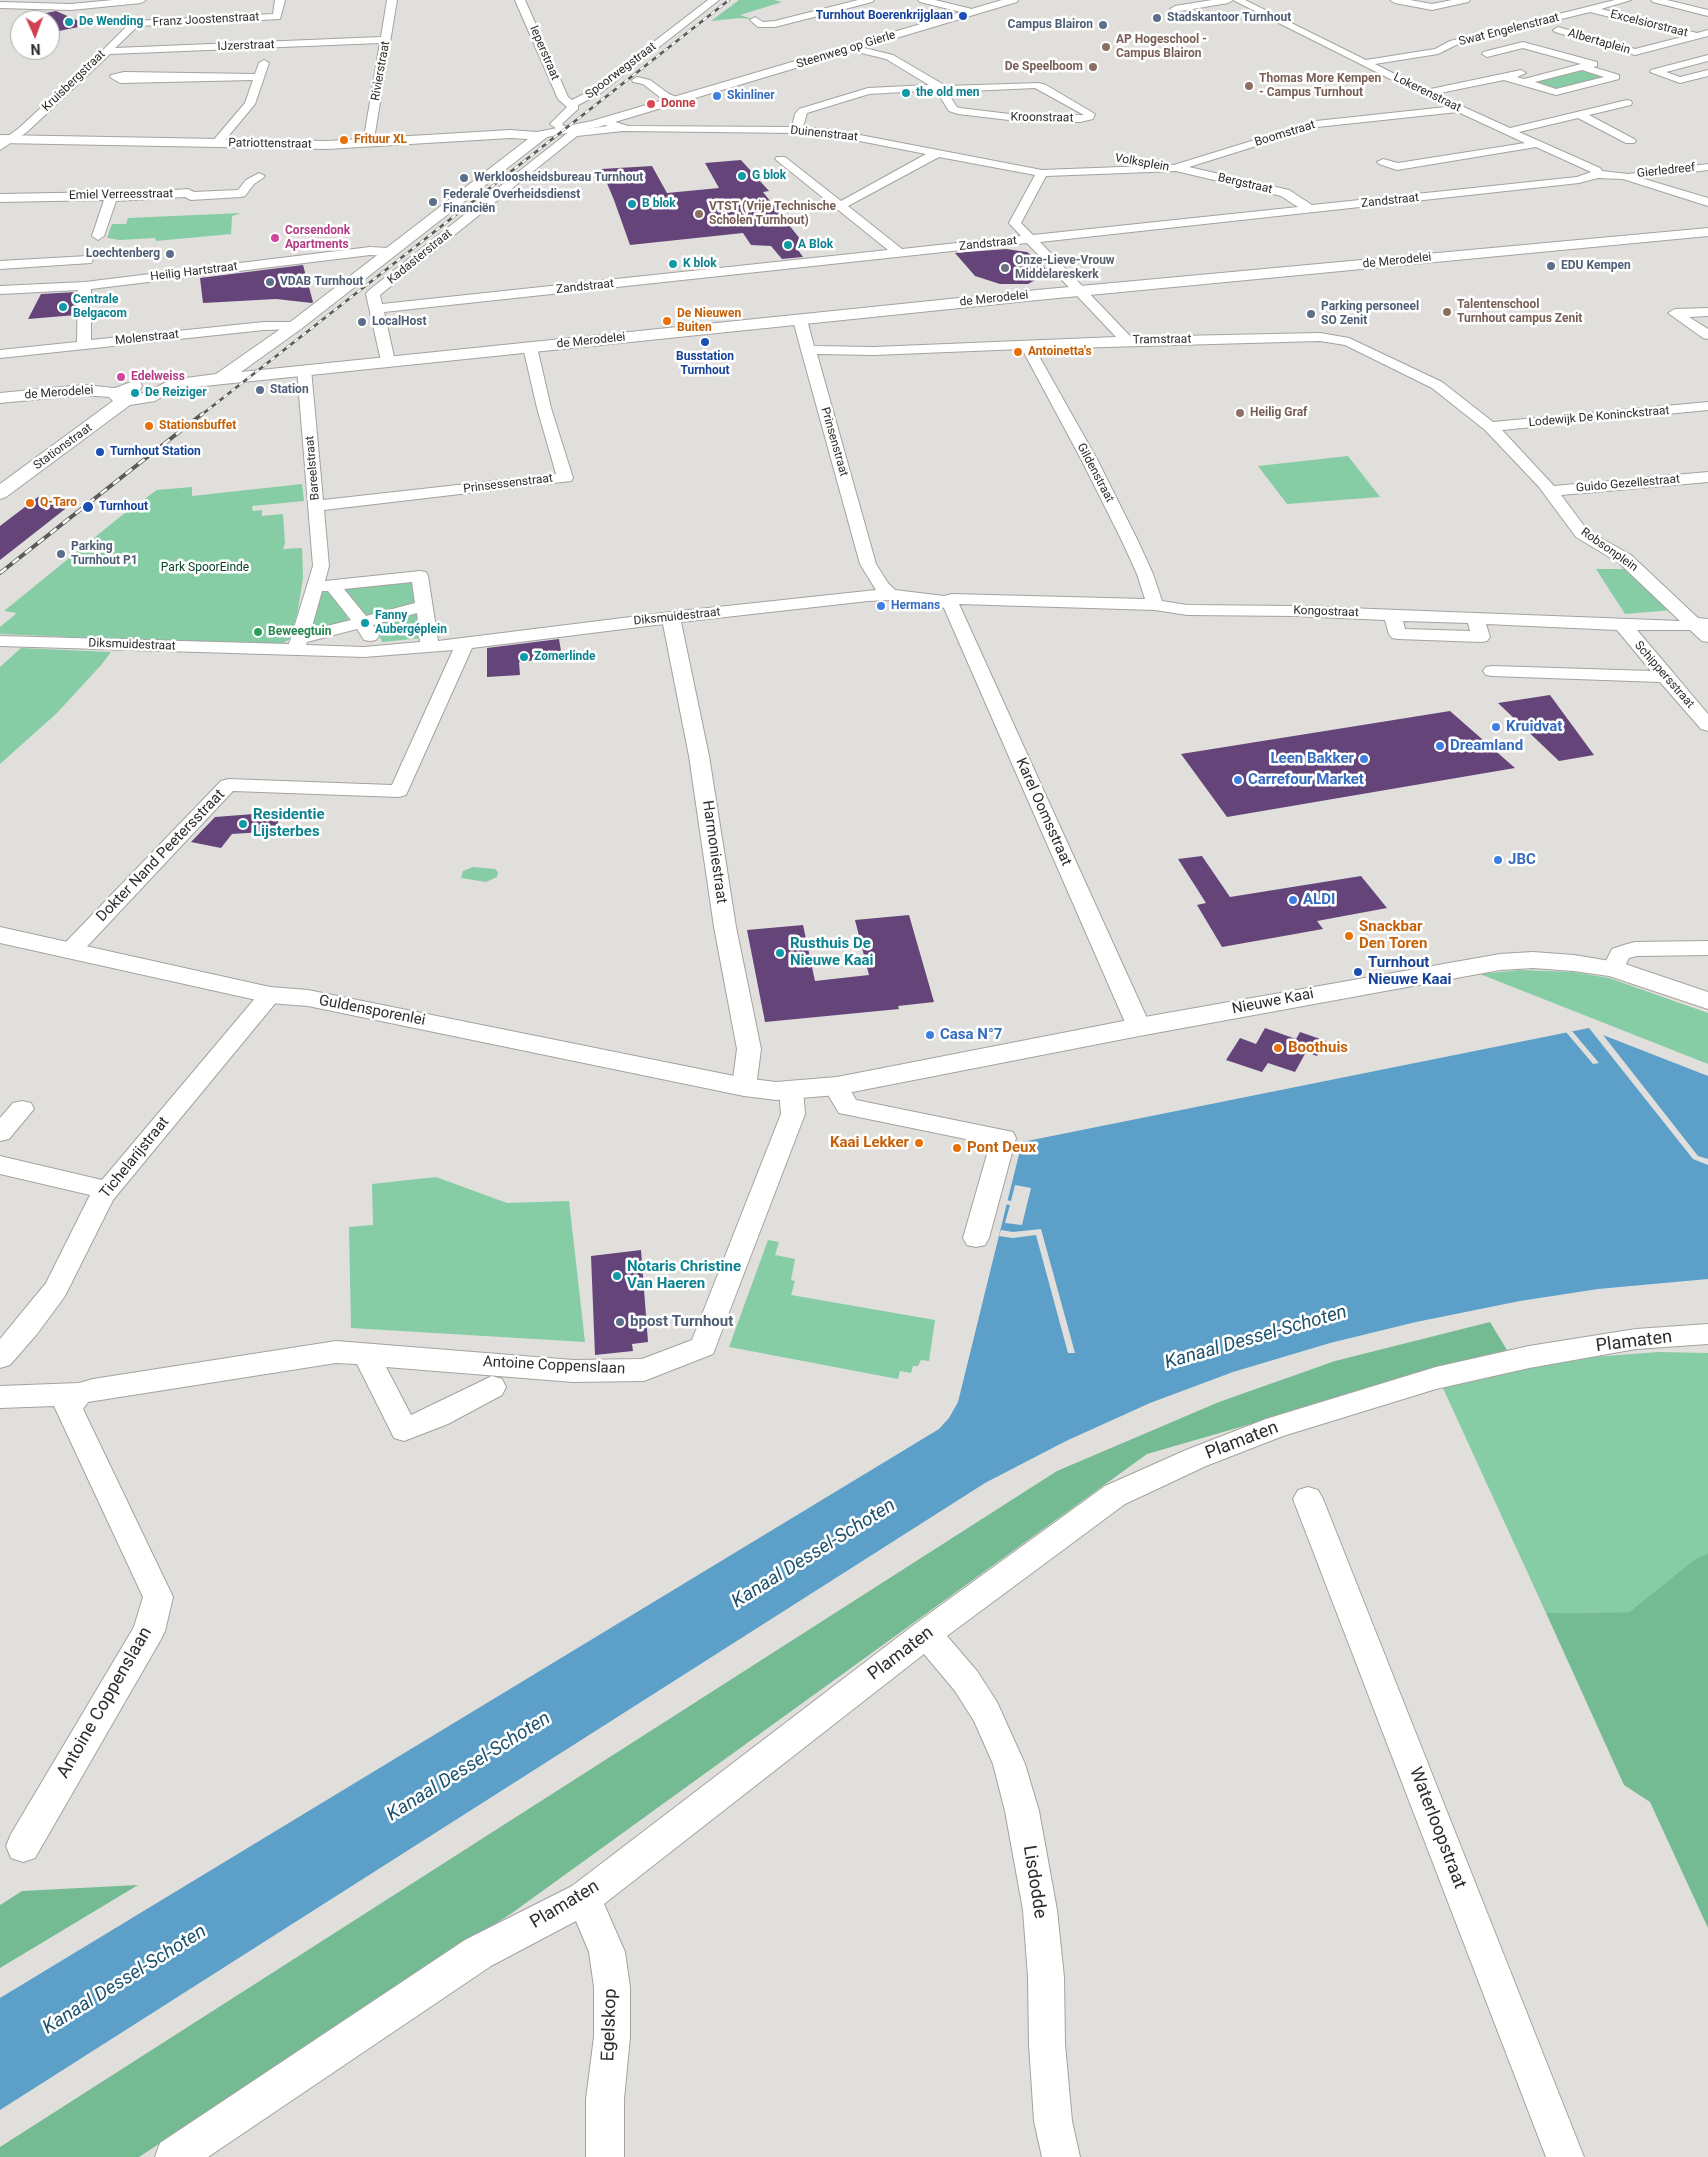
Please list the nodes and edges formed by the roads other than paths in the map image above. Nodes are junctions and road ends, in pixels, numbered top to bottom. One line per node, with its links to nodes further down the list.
1 (141, 0): 16 (street)
2 (280, 0): 22 (street, Franz Joostenstraat)
3 (392, 0): 30 (street, Rivierstraat)
4 (520, 0): 54 (street, Ieperstraat)
5 (714, 0): 54 (street, Spoorwegstraat)
6 (870, 0): 23 (street)
7 (923, 0): 20 (street)
8 (1013, 0): 20 (street, Steenweg op Gierle)
9 (1228, 0): 18 (street)
10 (1238, 0): 17 (street, Lokerenstraat)
11 (1395, 0): 12 (street)
12 (1465, 0)
13 (1626, 0): 19 (street, Swat Engelenstraat)
14 (1656, 0): 21 (street)
15 (1268, 2): 17 (street)
16 (0, 5)
17 (1253, 7): 37 (street, Lokerenstraat)
18 (1175, 9)
19 (1589, 10): 28 (street, Excelsiorstraat); 32 (street, Swat Engelenstraat)
20 (973, 12): 33 (street, Steenweg op Gierle)
21 (1708, 13)
22 (277, 17): 24 (street, Franz Joostenstraat); 25 (street, Franz Joostenstraat)
23 (755, 20)
24 (135, 23): 34 (street, Kruisbergstraat)
25 (274, 29)
26 (1558, 30): 28 (street, Albertaplein)
27 (1708, 33): 28 (street, Albertaplein)
28 (1697, 36): 29 (street, Excelsiorstraat)
29 (1708, 38)
30 (386, 40): 31 (street, IJzerstraat); 65 (street, Rivierstraat)
31 (269, 45): 34 (street, IJzerstraat); 46 (street)
32 (1450, 45): 35 (street); 37 (street, Swat Engelenstraat)
33 (852, 48): 44 (street); 52 (street, Steenweg op Gierle)
34 (106, 51): 45 (street, Kruisbergstraat)
35 (1479, 52): 38 (street); 40 (street)
36 (1708, 58): 39 (street)
37 (1364, 62): 51 (street, Lokerenstraat)
38 (1525, 65): 43 (street); 47 (street)
39 (1680, 66): 42 (street); 42 (street)
40 (1582, 67): 43 (street); 48 (street)
41 (648, 72): 52 (street)
42 (1708, 72)
43 (1556, 74): 48 (street)
44 (919, 75): 49 (street); 50 (street)
45 (80, 77): 46 (street); 64 (street, Kruisbergstraat)
46 (260, 77): 66 (street)
47 (1506, 77): 48 (street); 51 (street)
48 (1524, 82)
49 (942, 88): 49 (street, Kroonstraat); 50 (street)
50 (868, 91): 61 (street)
51 (1425, 93): 55 (street, Lokerenstraat)
52 (679, 100): 58 (street, Steenweg op Gierle)
53 (1627, 103): 56 (street)
54 (570, 104): 60 (street, Spoorwegstraat)
55 (1458, 109): 62 (street, Lokerenstraat); 75 (street, Boomstraat)
56 (1591, 112): 57 (street); 57 (street)
57 (1579, 114): 62 (street)
58 (598, 119): 59 (street, Duinenstraat); 60 (street, Steenweg op Gierle)
59 (624, 128): 61 (street, Duinenstraat); 96 (street, Kadasterstraat)
60 (563, 130): 63 (street)
61 (797, 130): 69 (street, Duinenstraat)
62 (1508, 131): 67 (street, Lokerenstraat)
63 (539, 136): 65 (street, Patriottenstraat); 90 (street)
64 (6, 139): 66 (street, Patriottenstraat); 68 (street, Kruisbergstraat)
65 (369, 142): 66 (street, Patriottenstraat)
66 (217, 143)
67 (1537, 144): 73 (street); 77 (street, Lokerenstraat)
68 (0, 147)
69 (937, 153): 76 (street, Duinenstraat); 85 (street)
70 (781, 159): 85 (street)
71 (1129, 159): 75 (street, Volksplein)
72 (1076, 160): 76 (street)
73 (1383, 162)
74 (1708, 167): 79 (street, Gierledreef)
75 (1175, 168): 76 (street, Volksplein); 86 (street, Bergstraat)
76 (1042, 173): 89 (street)
77 (1596, 174): 79 (street, Lokerenstraat); 86 (street, Zandstraat)
78 (259, 176): 80 (street)
79 (1629, 177): 83 (street, Lokerenstraat)
80 (241, 193): 82 (street, Emiel Verreesstraat); 84 (street)
81 (0, 198): 82 (street, Emiel Verreesstraat)
82 (111, 198): 88 (street)
83 (1708, 202)
84 (251, 204)
85 (840, 206): 91 (street)
86 (1310, 209): 89 (street, Zandstraat)
87 (1708, 232): 95 (street, de Merodelei)
88 (98, 236)
89 (1031, 239): 91 (street, Zandstraat); 95 (street)
90 (388, 252): 93 (street, Heilig Hartstraat); 99 (street)
91 (899, 253): 96 (street, Zandstraat)
92 (0, 265): 93 (street)
93 (81, 286): 94 (street, Heilig Hartstraat); 102 (street)
94 (0, 290)
95 (1082, 292): 98 (street, de Merodelei); 101 (street)
96 (377, 309): 107 (street, Kadasterstraat)
97 (1708, 312): 100 (street)
98 (800, 320): 104 (street, de Merodelei); 105 (street, Prinsenstraat)
99 (295, 326): 102 (street, Molenstraat); 109 (street)
100 (1708, 335)
101 (1127, 341): 103 (street, Tramstraat); 113 (street, Tramstraat)
102 (84, 345): 106 (street, Molenstraat)
103 (1027, 346): 105 (street, Tramstraat); 121 (street, Gildenstraat)
104 (530, 347): 107 (street, de Merodelei); 117 (street, Prinsessenstraat)
105 (808, 350): 119 (street, Prinsenstraat)
106 (0, 354)
107 (388, 360): 108 (street, de Merodelei)
108 (304, 369): 109 (street, de Merodelei); 117 (street, Bareelstraat)
109 (220, 374): 110 (street, de Merodelei)
110 (122, 396): 111 (street, de Merodelei); 116 (street, Stationstraat)
111 (0, 398)
112 (1708, 406): 113 (street, Lodewijk De Koninckstraat)
113 (1490, 427): 115 (street, Robsonplein)
114 (1708, 478): 115 (street, Guido Gezellestraat)
115 (1549, 491): 125 (street, Robsonplein)
116 (0, 493)
117 (316, 506): 118 (street, Bareelstraat)
118 (324, 586): 122 (street); 124 (street); 130 (street)
119 (890, 595): 120 (street, Diksmuidestraat); 123 (street, Diksmuidestraat)
120 (944, 601): 121 (street, Kongostraat); 143 (street, Karel Oomsstraat)
121 (1155, 605): 126 (street, Kongostraat)
122 (424, 606): 124 (street); 131 (street)
123 (671, 618): 129 (street, Diksmuidestraat); 145 (street, Harmoniestraat)
124 (363, 623): 130 (street); 132 (street)
125 (1700, 623): 126 (street); 127 (street, Robsonplein)
126 (1622, 624): 135 (street, Schippersstraat)
127 (1708, 638)
128 (8, 641): 130 (street, Diksmuidestraat); 133 (street, Diksmuidestraat)
129 (464, 643): 131 (street, Diksmuidestraat); 139 (street, Dokter Nand Peetersstraat)
130 (297, 645): 132 (street, Diksmuidestraat)
131 (430, 647): 132 (street, Diksmuidestraat)
132 (378, 651)
133 (0, 654)
134 (1492, 671): 135 (street)
135 (1664, 677): 136 (street, Schippersstraat)
136 (1708, 724)
137 (0, 934): 139 (street, Guldensporenlei)
138 (1708, 948): 140 (street)
139 (71, 950): 141 (street, Guldensporenlei)
140 (1613, 969): 142 (street, Nieuwe Kaai); 143 (street, Nieuwe Kaai)
141 (270, 994): 145 (street, Guldensporenlei); 150 (street, Tichelarijstraat)
142 (1708, 1001)
143 (1139, 1027): 144 (street, Nieuwe Kaai)
144 (837, 1086): 146 (street, Nieuwe Kaai); 151 (street)
145 (744, 1087): 146 (street, Nieuwe Kaai)
146 (791, 1089): 153 (street, Antoine Coppenslaan)
147 (22, 1109): 148 (street)
148 (0, 1133)
149 (0, 1165): 150 (street)
150 (107, 1190): 154 (street, Tichelarijstraat)
151 (976, 1238)
152 (1708, 1334): 159 (street, Plamaten)
153 (366, 1354): 155 (street, Antoine Coppenslaan); 156 (street, Antoine Coppenslaan)
154 (0, 1357)
155 (492, 1387)
156 (79, 1394): 157 (street, Antoine Coppenslaan); 160 (street, Antoine Coppenslaan)
157 (0, 1396)
158 (1308, 1499): 165 (street, Waterloopstraat)
159 (926, 1634): 161 (street, Plamaten); 164 (street, Lisdodde)
160 (23, 1846)
161 (584, 1898): 162 (street, Plamaten); 163 (street, Egelskop)
162 (174, 2157)
163 (605, 2157)
164 (1061, 2157)
165 (1565, 2157)

